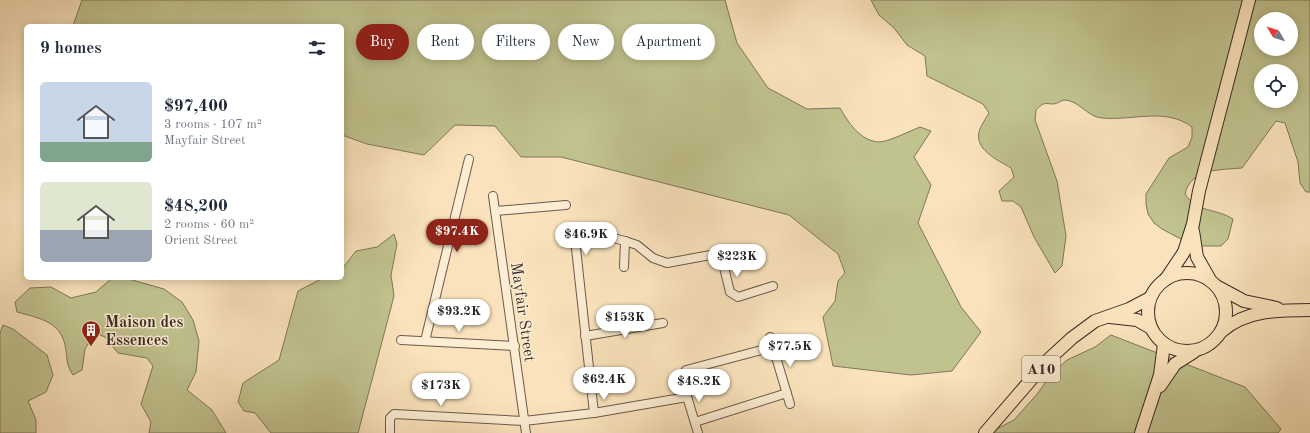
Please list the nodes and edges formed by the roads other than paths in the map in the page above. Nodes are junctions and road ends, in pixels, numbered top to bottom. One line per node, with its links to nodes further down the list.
1 (1249, 0): 6 (main road)
2 (469, 159): 25 (street)
3 (493, 196): 5 (street, Mayfair Street)
4 (566, 205): 5 (street)
5 (496, 212): 27 (street, Mayfair Street)
6 (1192, 224): 9 (main road); 10 (main road)
7 (625, 241): 8 (street); 11 (street); 22 (street)
8 (624, 267)
9 (1208, 278): 10 (main road); 12 (main road)
10 (1166, 279): 13 (main road)
11 (773, 286)
12 (1218, 286): 14 (main road); 21 (main road)
13 (1150, 298): 16 (main road); 19 (main road)
14 (1290, 310): 15 (main road); 21 (main road)
15 (1310, 310)
16 (1107, 317): 19 (main road); 40 (main road, A10)
17 (620, 320): 20 (street)
18 (663, 323): 20 (street)
19 (1151, 328): 26 (main road)
20 (622, 330): 22 (street)
21 (1222, 331): 29 (main road)
22 (585, 336): 34 (street)
23 (770, 337): 28 (street)
24 (401, 340): 25 (street)
25 (424, 341): 27 (street)
26 (1164, 344): 29 (main road); 31 (main road)
27 (515, 346): 35 (street, Mayfair Street)
28 (773, 347): 30 (street); 32 (street)
29 (1197, 350): 31 (main road)
30 (787, 393): 33 (street); 36 (street)
31 (1155, 393): 41 (main road)
32 (687, 397): 34 (street); 36 (street)
33 (790, 404)
34 (594, 413): 35 (street)
35 (524, 421): 37 (street); 38 (street, Mayfair Street)
36 (694, 422): 39 (street)
37 (390, 433)
38 (526, 433)
39 (698, 433)
40 (985, 433)
41 (1141, 433)

